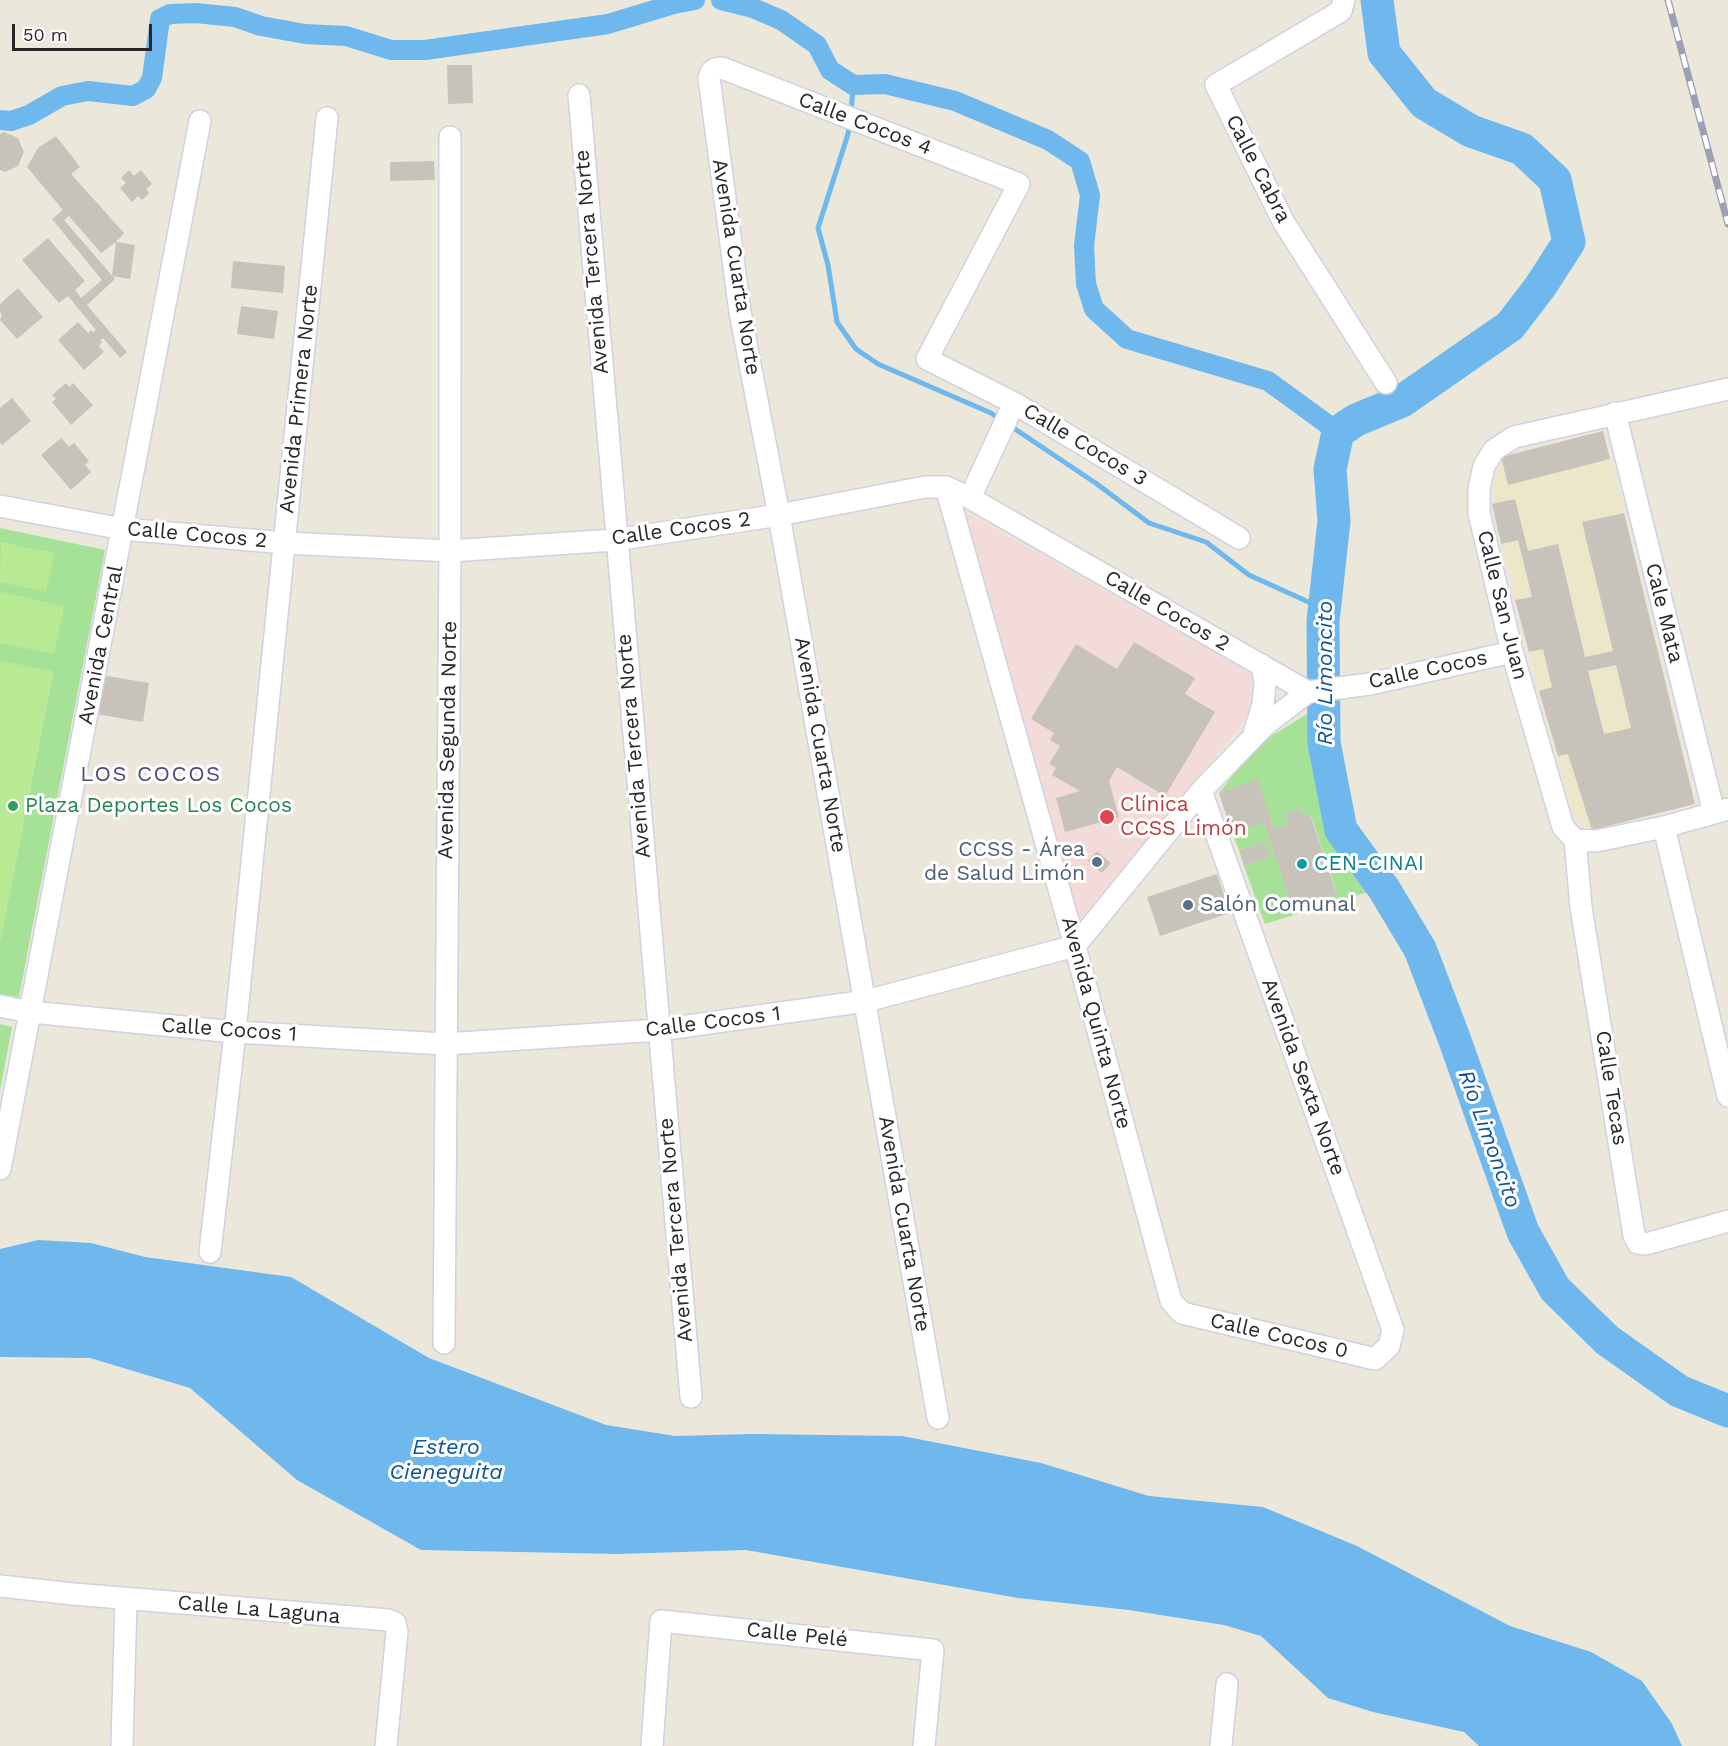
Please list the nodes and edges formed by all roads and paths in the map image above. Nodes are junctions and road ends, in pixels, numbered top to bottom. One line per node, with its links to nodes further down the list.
1 (1344, 0): 8 (street, Calle Cabra)
2 (711, 72): 7 (street, Calle Cocos 4); 15 (street, Avenida Cuarta Norte)
3 (579, 95): 18 (street, Avenida Tercera Norte)
4 (327, 118): 19 (street, Avenida Primera Norte)
5 (200, 121): 16 (street, Avenida Central)
6 (450, 137): 20 (street, Avenida Segunda Norte)
7 (927, 359): 10 (street, Calle Cocos 3)
8 (1386, 383)
9 (1728, 389): 11 (street, Calle San Juan)
10 (1014, 403): 13 (street); 17 (street, Calle Cocos 3)
11 (1615, 413): 21 (street, Calle San Juan); 26 (street, Cale Mata)
12 (946, 487): 13 (street, Calle Cocos 2); 15 (street, Calle Cocos 2); 29 (street, Avenida Quinta Norte)
13 (970, 498): 22 (street, Calle Cocos 2)
14 (0, 506): 16 (street, Calle Cocos 2)
15 (779, 515): 18 (street, Calle Cocos 2); 30 (street, Avenida Cuarta Norte)
16 (123, 529): 19 (street, Calle Cocos 2); 32 (street, Avenida Central)
17 (1239, 538)
18 (615, 540): 20 (street, Calle Cocos 2); 33 (street, Avenida Tercera Norte)
19 (285, 543): 20 (street, Calle Cocos 2); 34 (street, Avenida Primera Norte)
20 (450, 551): 35 (street, Avenida Segunda Norte)
21 (1512, 652): 23 (street, Calle Cocos); 28 (street, Calle San Juan)
22 (1262, 665): 23 (street, Calle Cocos 2); 24 (street)
23 (1308, 692): 24 (street)
24 (1253, 738): 25 (street)
25 (1201, 791): 29 (street); 42 (street, Avenida Sexta Norte)
26 (1721, 811): 27 (street)
27 (1664, 827): 28 (street); 36 (street)
28 (1575, 840): 38 (street, Calle Tecas)
29 (1075, 946): 30 (street, Calle Cocos 1); 40 (street, Avenida Quinta Norte)
30 (866, 1001): 33 (street, Calle Cocos 1); 44 (street, Avenida Cuarta Norte)
31 (0, 1006): 32 (street, Calle Cocos 1)
32 (31, 1012): 34 (street, Calle Cocos 1); 37 (street, Avenida Central)
33 (659, 1030): 35 (street, Calle Cocos 1); 43 (street, Avenida Tercera Norte)
34 (235, 1032): 35 (street, Calle Cocos 1); 39 (street, Avenida Primera Norte)
35 (445, 1044): 41 (street, Avenida Segunda Norte)
36 (1728, 1096)
37 (0, 1169)
38 (1728, 1221)
39 (210, 1252)
40 (1182, 1313): 42 (street, Calle Cocos 0)
41 (444, 1343)
42 (1375, 1359)
43 (691, 1397)
44 (938, 1418)
45 (0, 1586): 46 (street, Calle La Laguna)
46 (126, 1599): 48 (street); 49 (street, Calle La Laguna)
47 (1227, 1684): 52 (street)
48 (122, 1746)
49 (386, 1746)
50 (652, 1746): 51 (street, Calle Pelé)
51 (924, 1746)
52 (1221, 1746)

